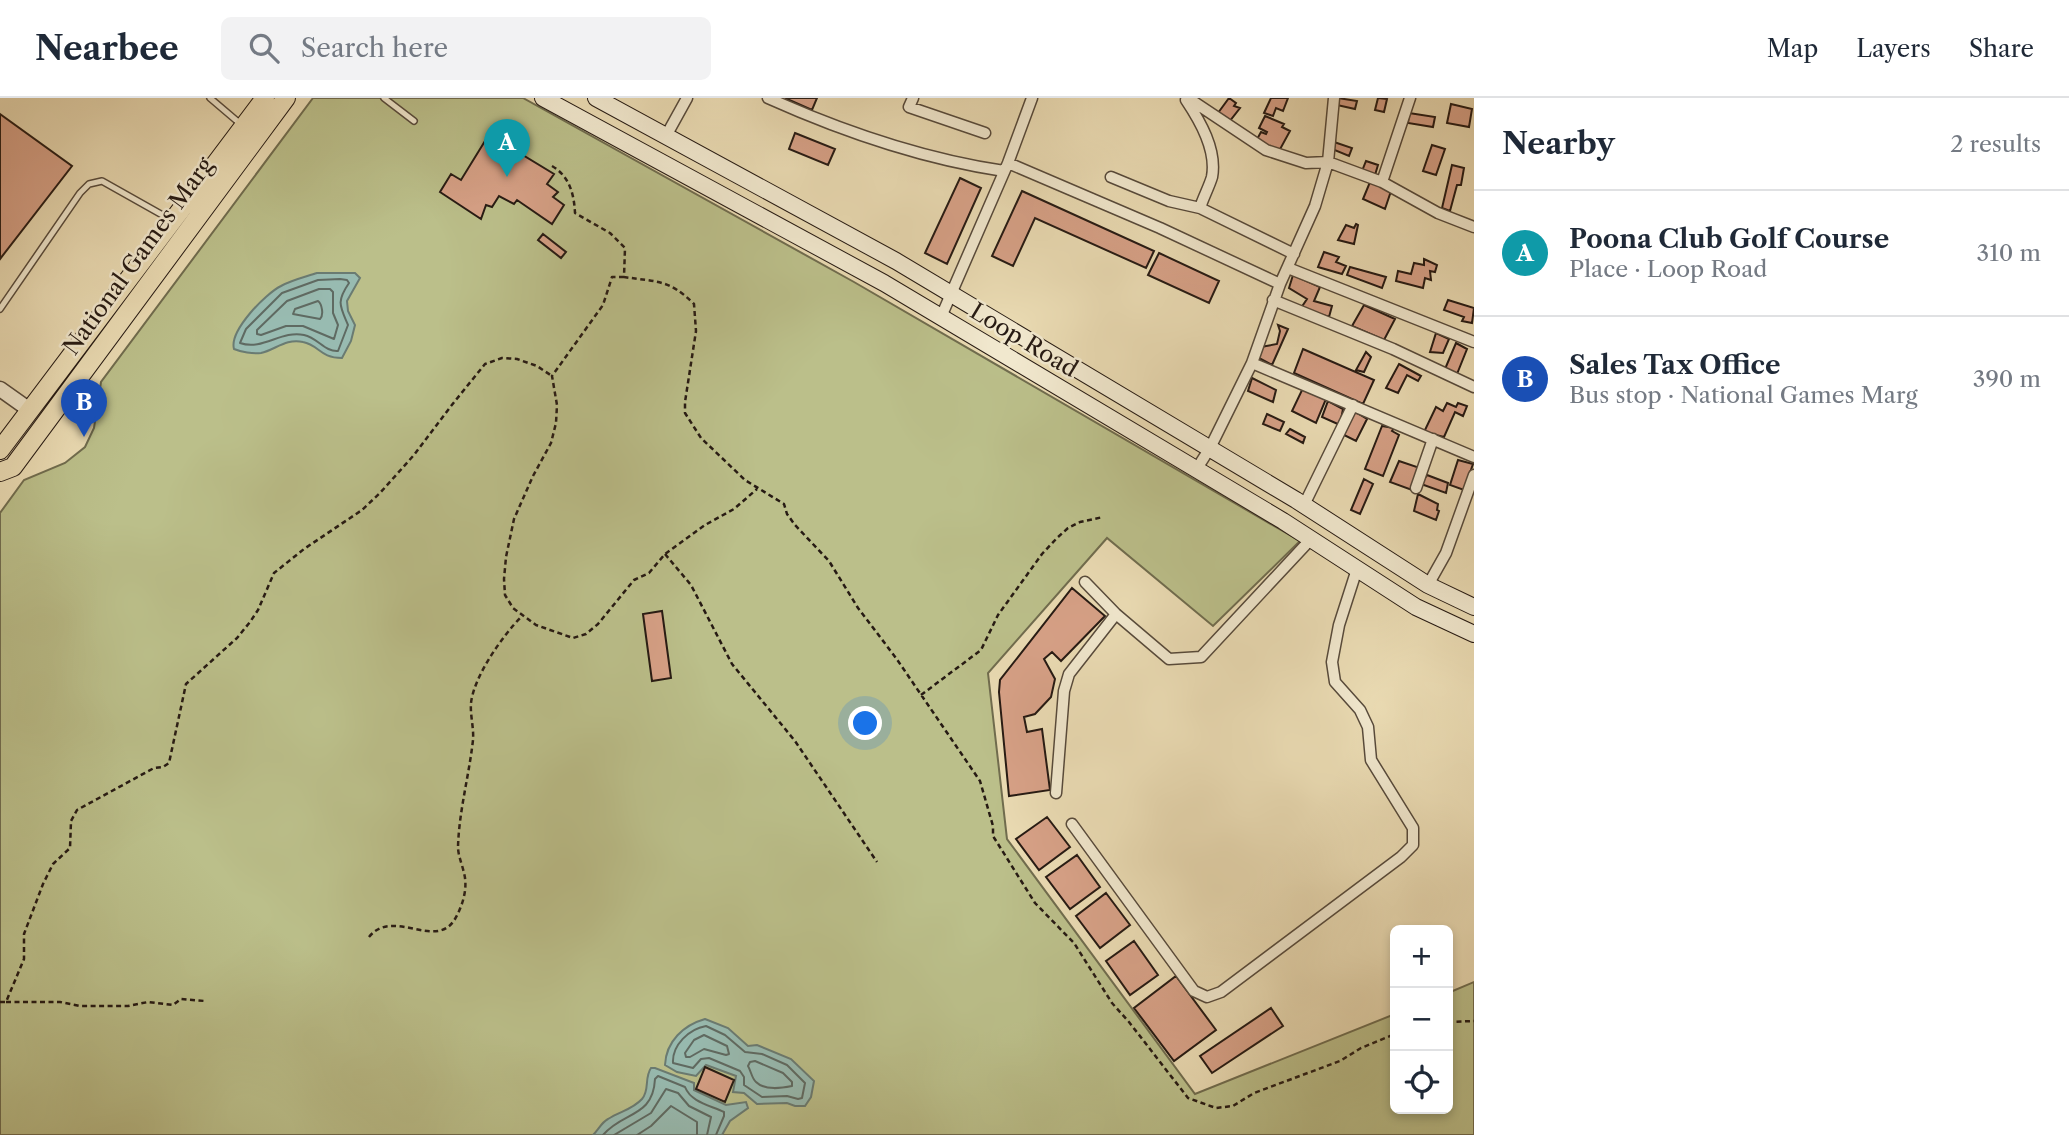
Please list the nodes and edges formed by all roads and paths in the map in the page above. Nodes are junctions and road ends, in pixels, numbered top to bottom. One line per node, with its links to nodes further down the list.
1 (210, 98): 16 (lane)
2 (255, 98): 16 (main road, National Games Marg)
3 (265, 98): 46 (main road)
4 (276, 98): 48 (main road)
5 (286, 98): 48 (main road, National Games Marg)
6 (384, 98): 17 (lane)
7 (543, 98): 35 (main road, Loop Road)
8 (596, 98): 19 (main road, Loop Road)
9 (687, 98): 19 (street)
10 (768, 98): 22 (street)
11 (914, 98): 18 (street)
12 (1032, 98): 22 (street)
13 (1187, 98): 20 (street); 25 (street)
14 (1334, 98): 20 (street)
15 (1410, 98): 24 (street)
16 (237, 121): 26 (main road, National Games Marg)
17 (414, 121)
18 (985, 133)
19 (666, 136): 32 (main road, Loop Road)
20 (1328, 162): 24 (street); 28 (street)
21 (552, 166): 30 (path)
22 (1006, 167): 31 (street); 32 (street)
23 (1111, 177): 25 (street)
24 (1382, 182): 27 (street)
25 (1199, 208): 28 (street)
26 (166, 217): 34 (lane); 42 (main road, National Games Marg)
27 (1474, 227)
28 (1294, 254): 29 (street)
29 (1288, 268): 31 (street); 36 (street)
30 (624, 277): 38 (path); 52 (path)
31 (1280, 284): 33 (street)
32 (951, 294): 35 (street); 45 (main road, Loop Road)
33 (1273, 300): 37 (street); 39 (street)
34 (0, 309)
35 (941, 317): 49 (main road, Loop Road)
36 (1474, 342)
37 (1252, 363): 41 (street); 45 (street)
38 (552, 376): 62 (path); 71 (path)
39 (1474, 387)
40 (0, 389): 42 (street)
41 (1353, 405): 44 (street); 53 (street)
42 (24, 406): 43 (main road, National Games Marg)
43 (0, 439)
44 (1433, 439): 47 (street); 51 (street)
45 (1210, 448): 49 (street); 53 (main road, Loop Road)
46 (0, 450)
47 (1474, 457)
48 (0, 470)
49 (1196, 470): 55 (main road, Loop Road)
50 (1474, 475): 59 (street)
51 (1416, 488)
52 (757, 489): 56 (path); 64 (path)
53 (1304, 505): 59 (main road, Loop Road)
54 (1103, 517): 64 (path)
55 (1311, 539): 57 (main road, Loop Road); 61 (street)
56 (665, 554): 62 (path); 67 (path)
57 (1357, 569): 63 (main road, Loop Road); 66 (street)
58 (1085, 582): 61 (street)
59 (1428, 585): 60 (main road, Loop Road)
60 (1474, 607)
61 (1116, 614): 65 (street)
62 (522, 616): 68 (path)
63 (1474, 634)
64 (921, 695): 74 (path)
65 (1056, 793)
66 (1072, 824)
67 (877, 862)
68 (369, 937)
69 (205, 1001): 71 (path)
70 (0, 1002): 71 (path)
71 (6, 1002)
72 (1474, 1021): 73 (path)
73 (1453, 1023)
74 (1390, 1036)

